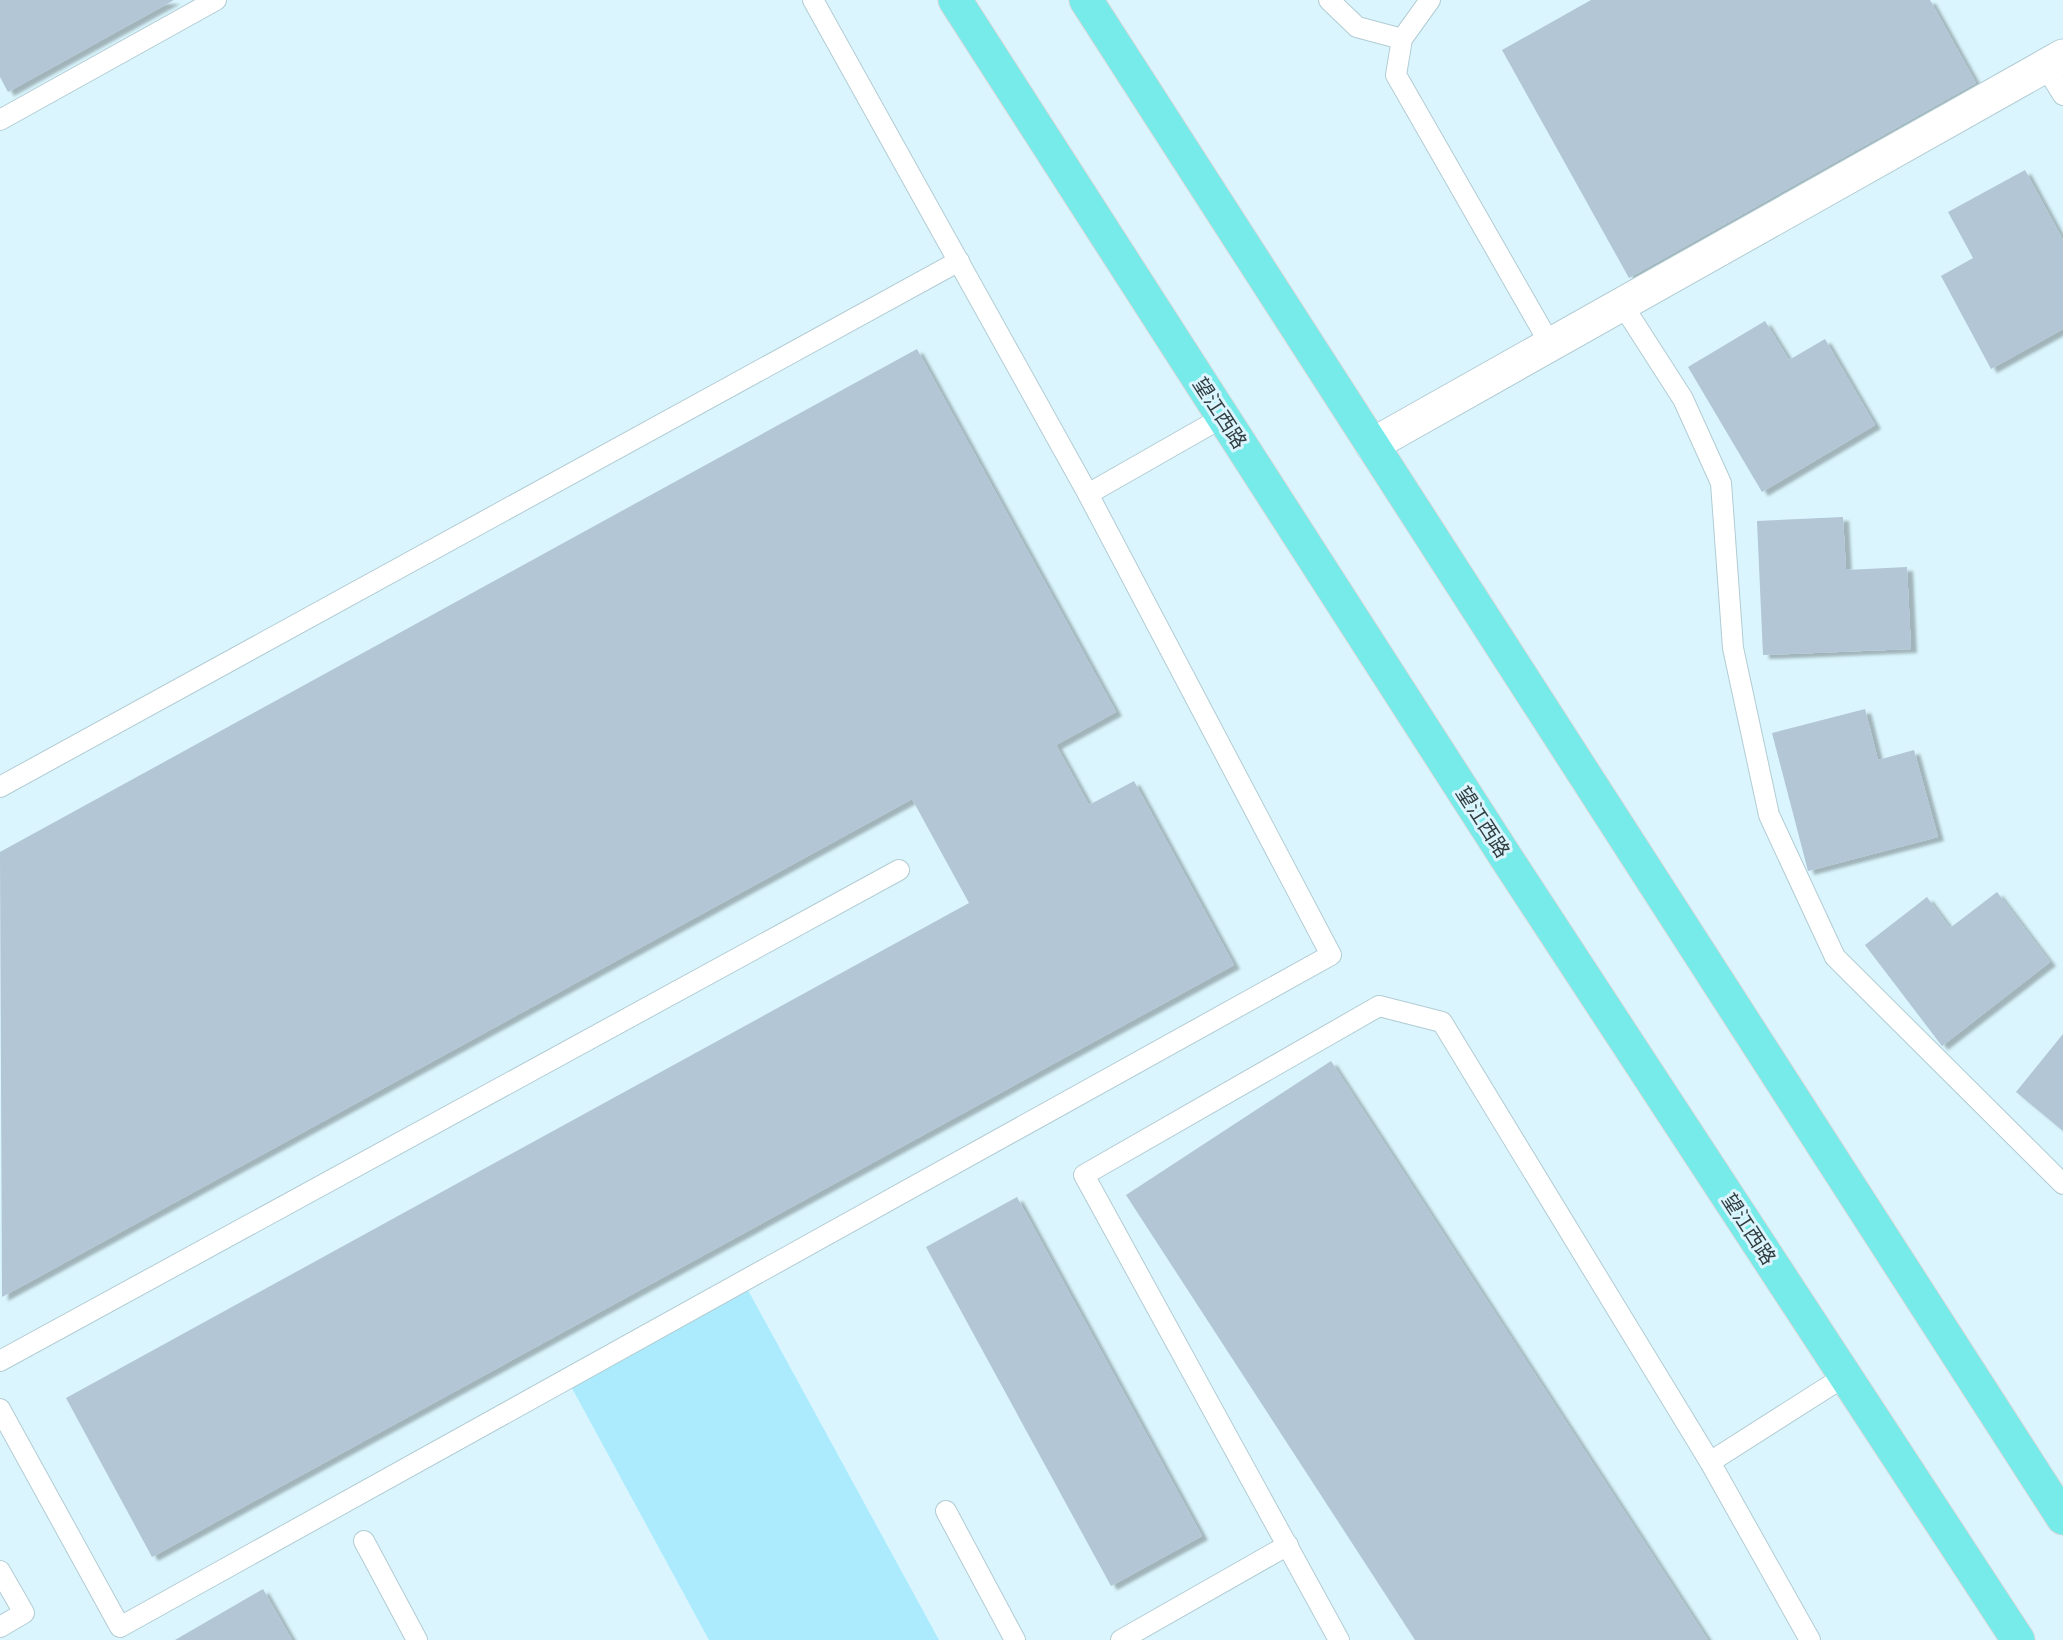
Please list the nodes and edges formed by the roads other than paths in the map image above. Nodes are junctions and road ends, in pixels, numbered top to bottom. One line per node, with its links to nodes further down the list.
1 (216, 0): 10 (lane)
2 (813, 0): 11 (lane)
3 (955, 0): 14 (main road, 望江西路)
4 (1086, 0): 15 (main road)
5 (1329, 0): 7 (lane)
6 (1430, 0): 7 (lane)
7 (1402, 39): 13 (lane)
8 (2054, 61): 9 (lane); 12 (street)
9 (2063, 94)
10 (0, 120)
11 (959, 261): 16 (lane); 17 (lane)
12 (1622, 304): 13 (street); 19 (lane)
13 (1550, 344): 15 (street)
14 (1223, 417): 16 (lane); 21 (main road, 望江西路)
15 (1372, 445): 25 (main road)
16 (1088, 494): 22 (lane)
17 (0, 787)
18 (899, 870): 20 (lane)
19 (2063, 1184)
20 (0, 1361)
21 (1845, 1376): 23 (lane); 35 (main road, 望江西路)
22 (0, 1409)
23 (1710, 1462): 27 (lane); 34 (lane)
24 (946, 1511): 31 (lane)
25 (2063, 1518)
26 (364, 1541): 30 (lane)
27 (1288, 1545): 32 (lane); 33 (lane)
28 (0, 1571): 29 (lane)
29 (0, 1627)
30 (417, 1640)
31 (1015, 1640)
32 (1121, 1640)
33 (1339, 1640)
34 (1810, 1640)
35 (2018, 1640)

